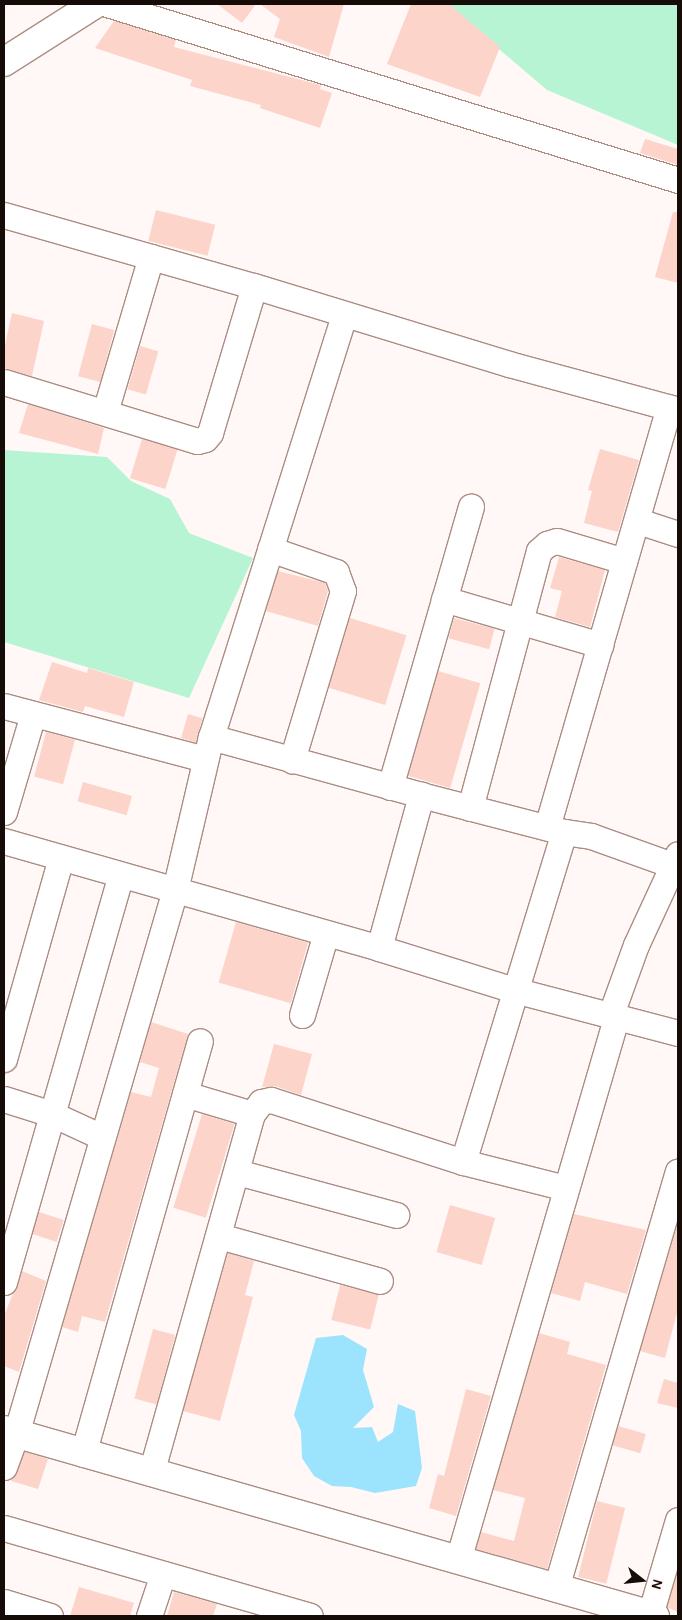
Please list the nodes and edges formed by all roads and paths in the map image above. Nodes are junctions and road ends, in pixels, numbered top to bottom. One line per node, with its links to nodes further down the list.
1 (96, 4): 3 (street)
2 (107, 4): 4 (street)
3 (4, 62)
4 (678, 180)
5 (4, 215): 6 (street)
6 (152, 257): 7 (street); 11 (street)
7 (254, 286): 8 (street); 11 (street)
8 (344, 314): 10 (street); 15 (street)
9 (4, 382): 11 (street)
10 (673, 408): 13 (street)
11 (105, 412)
12 (471, 506): 17 (street)
13 (638, 521): 14 (street); 16 (street)
14 (678, 534)
15 (270, 548): 22 (street); 23 (street)
16 (624, 561): 18 (street); 19 (street)
17 (444, 599): 18 (street); 24 (street)
18 (521, 622): 19 (street); 26 (street)
19 (600, 645): 28 (street)
20 (4, 706): 21 (street)
21 (33, 714): 22 (street); 27 (street)
22 (208, 748): 23 (street); 33 (street)
23 (292, 760): 24 (street)
24 (390, 787): 25 (street)
25 (421, 795): 26 (street); 35 (street)
26 (470, 808): 28 (street)
27 (4, 812)
28 (555, 830): 31 (street); 36 (street)
29 (4, 841): 30 (street)
30 (61, 858): 32 (street); 41 (street)
31 (675, 860): 37 (street)
32 (121, 875): 33 (street); 44 (street)
33 (175, 890): 34 (street); 46 (street)
34 (326, 933): 35 (street); 38 (street)
35 (379, 948): 36 (street)
36 (514, 990): 37 (street); 47 (street)
37 (614, 1014): 39 (street); 50 (street)
38 (302, 1015)
39 (678, 1033)
40 (200, 1041): 42 (street)
41 (4, 1059)
42 (185, 1094): 45 (street); 56 (street)
43 (4, 1099): 44 (street)
44 (52, 1114): 46 (street); 54 (street)
45 (252, 1114): 47 (street); 48 (street)
46 (102, 1137): 55 (street)
47 (463, 1162): 50 (street)
48 (237, 1172): 51 (street); 52 (street)
49 (678, 1172): 63 (street)
50 (566, 1188): 61 (street)
51 (396, 1214)
52 (218, 1236): 53 (street); 58 (street)
53 (380, 1281)
54 (4, 1282)
55 (10, 1432): 56 (street); 57 (street)
56 (82, 1454): 58 (street)
57 (4, 1467)
58 (152, 1473): 61 (street)
59 (678, 1520): 65 (street)
60 (4, 1528): 62 (street)
61 (458, 1560): 63 (street)
62 (163, 1574): 67 (street); 68 (street)
63 (556, 1588): 65 (street)
64 (4, 1602): 66 (street)
65 (652, 1615)
66 (50, 1616)
67 (149, 1616)
68 (310, 1616)

